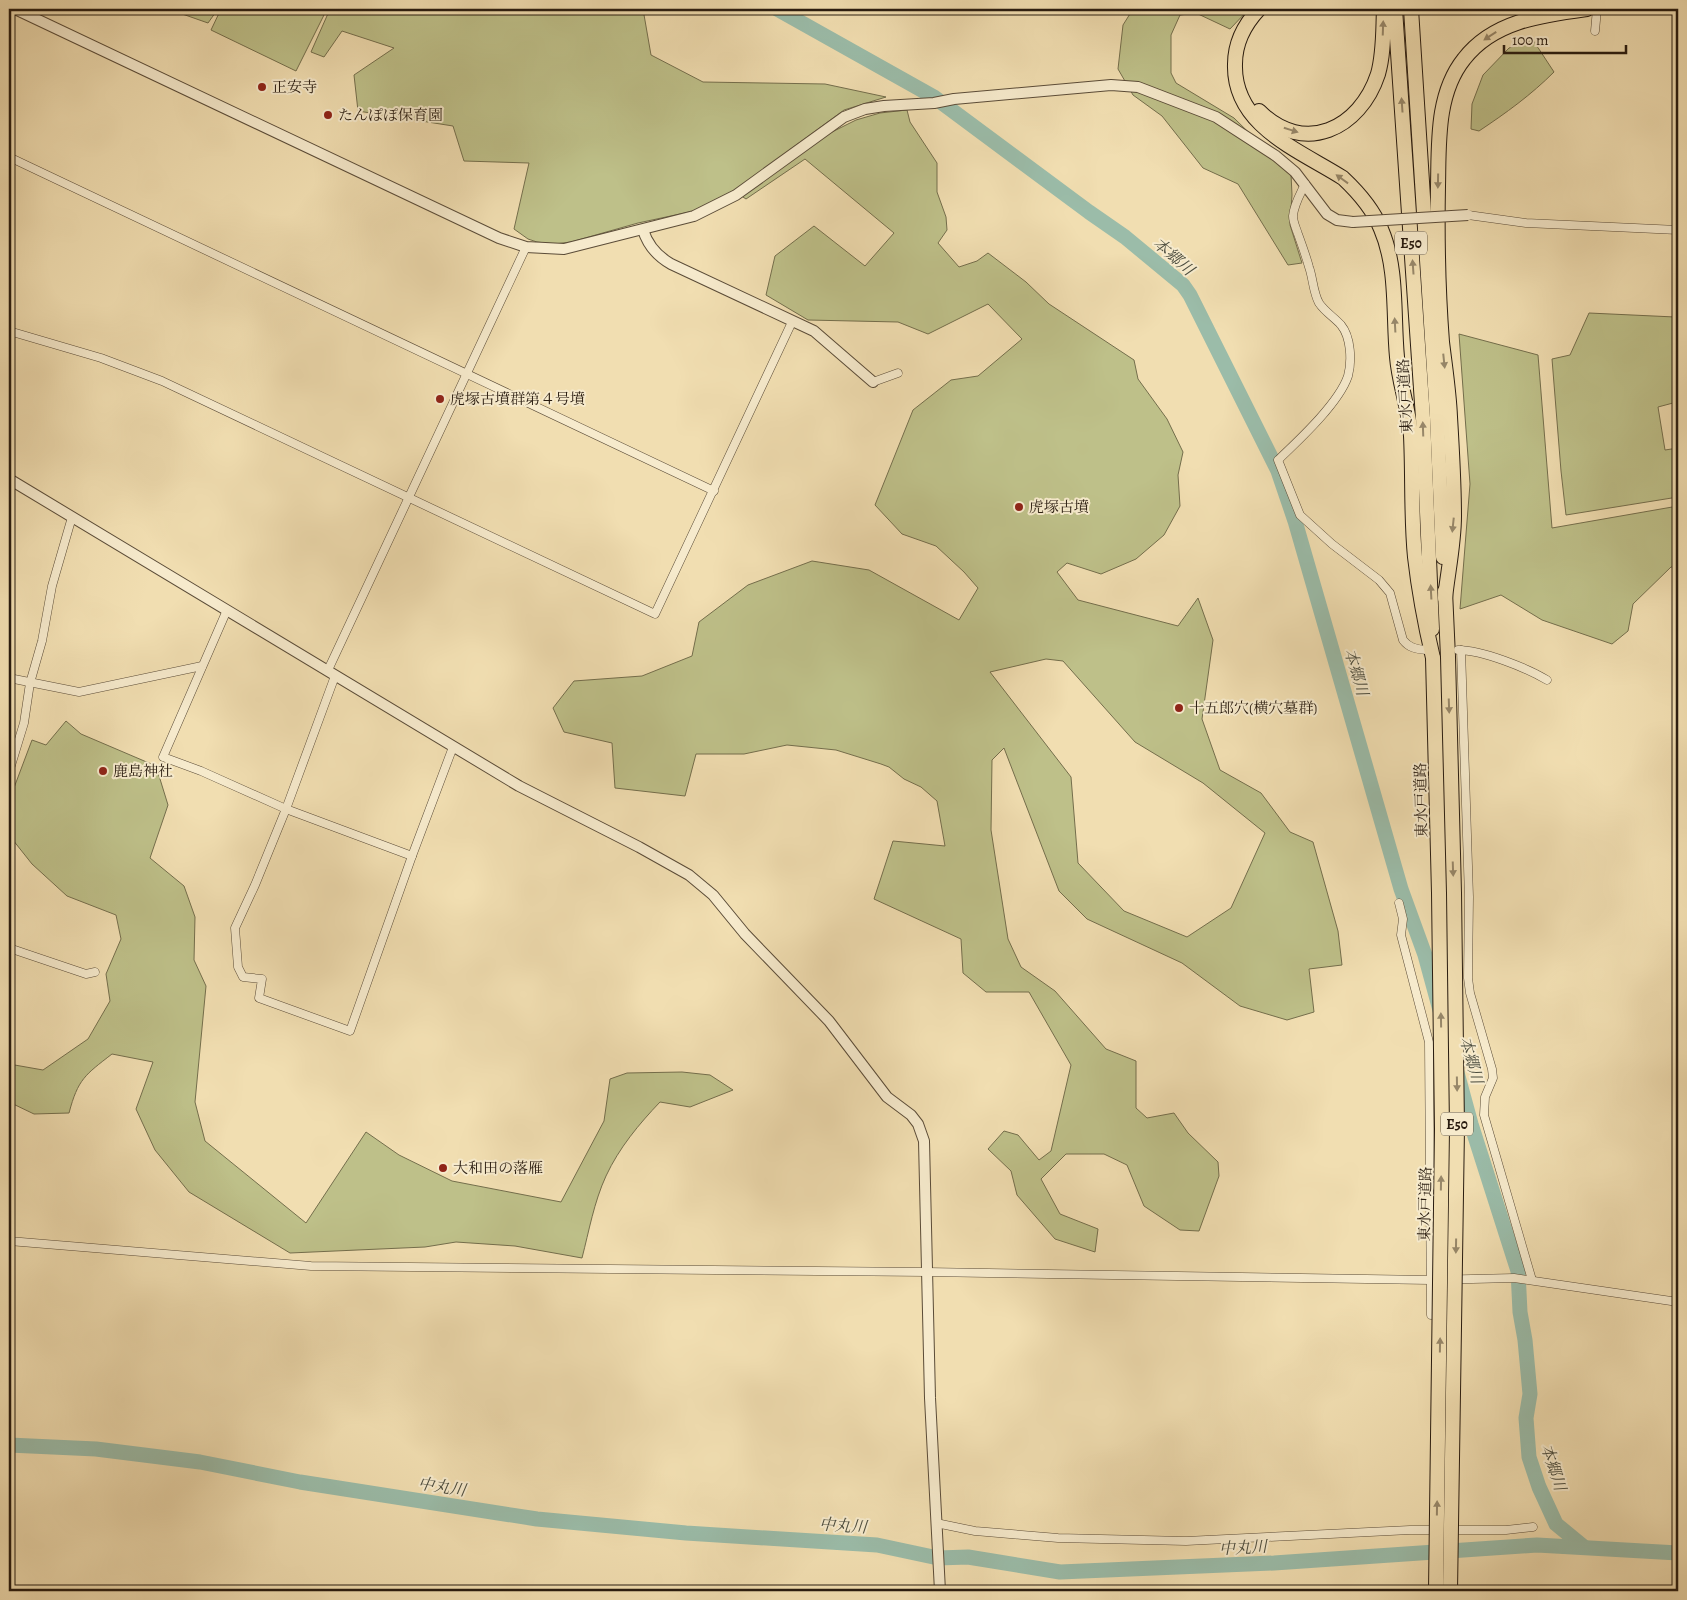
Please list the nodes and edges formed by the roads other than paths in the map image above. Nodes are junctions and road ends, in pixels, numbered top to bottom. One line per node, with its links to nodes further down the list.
1 (15, 9): 15 (street)
2 (1259, 9): 27 (highway, one-way to 2)
3 (1272, 9): 4 (highway, one-way to 4)
4 (1384, 9)
5 (1395, 9): 27 (highway, 東水戸道路 / E50, one-way to 5)
6 (1411, 9): 25 (highway, 東水戸道路 / E50)
7 (1586, 9): 25 (highway, one-way to 25)
8 (1597, 9): 9 (street)
9 (1596, 27)
10 (9, 157): 19 (street)
11 (1305, 184): 12 (street, bridge); 13 (street); 27 (street)
12 (1468, 215): 14 (street)
13 (643, 230): 15 (street); 16 (street)
14 (1678, 230)
15 (526, 247): 19 (street)
16 (792, 322): 20 (street); 22 (street)
17 (9, 331): 23 (street)
18 (898, 373): 20 (street)
19 (467, 374): 22 (street); 23 (street)
20 (872, 382)
21 (9, 479): 24 (street)
22 (714, 490): 23 (street)
23 (409, 497): 29 (street)
24 (72, 517): 26 (street); 32 (street)
25 (1445, 598): 27 (highway, 東水戸道路 / E50)
26 (227, 610): 28 (street); 29 (street)
27 (1444, 653): 31 (street); 43 (street); 49 (highway, 東水戸道路 / E50, one-way to 27, bridge); 50 (highway, 東水戸道路 / E50, one-way to 50, bridge)
28 (202, 666): 32 (street); 35 (street)
29 (332, 673): 33 (street); 35 (street)
30 (9, 678): 32 (street)
31 (1547, 680)
32 (30, 683): 34 (street)
33 (453, 747): 36 (street); 41 (street)
34 (9, 772)
35 (286, 809): 36 (street); 36 (street)
36 (412, 856)
37 (1399, 903): 42 (street)
38 (9, 948): 39 (street)
39 (95, 972)
40 (9, 1242): 41 (street)
41 (927, 1272): 42 (street); 46 (street)
42 (1430, 1280): 43 (street); 45 (street)
43 (1532, 1280): 44 (street)
44 (1678, 1302)
45 (1431, 1315)
46 (936, 1523): 47 (street); 48 (street)
47 (1533, 1527)
48 (940, 1591)
49 (1436, 1591)
50 (1450, 1591)

